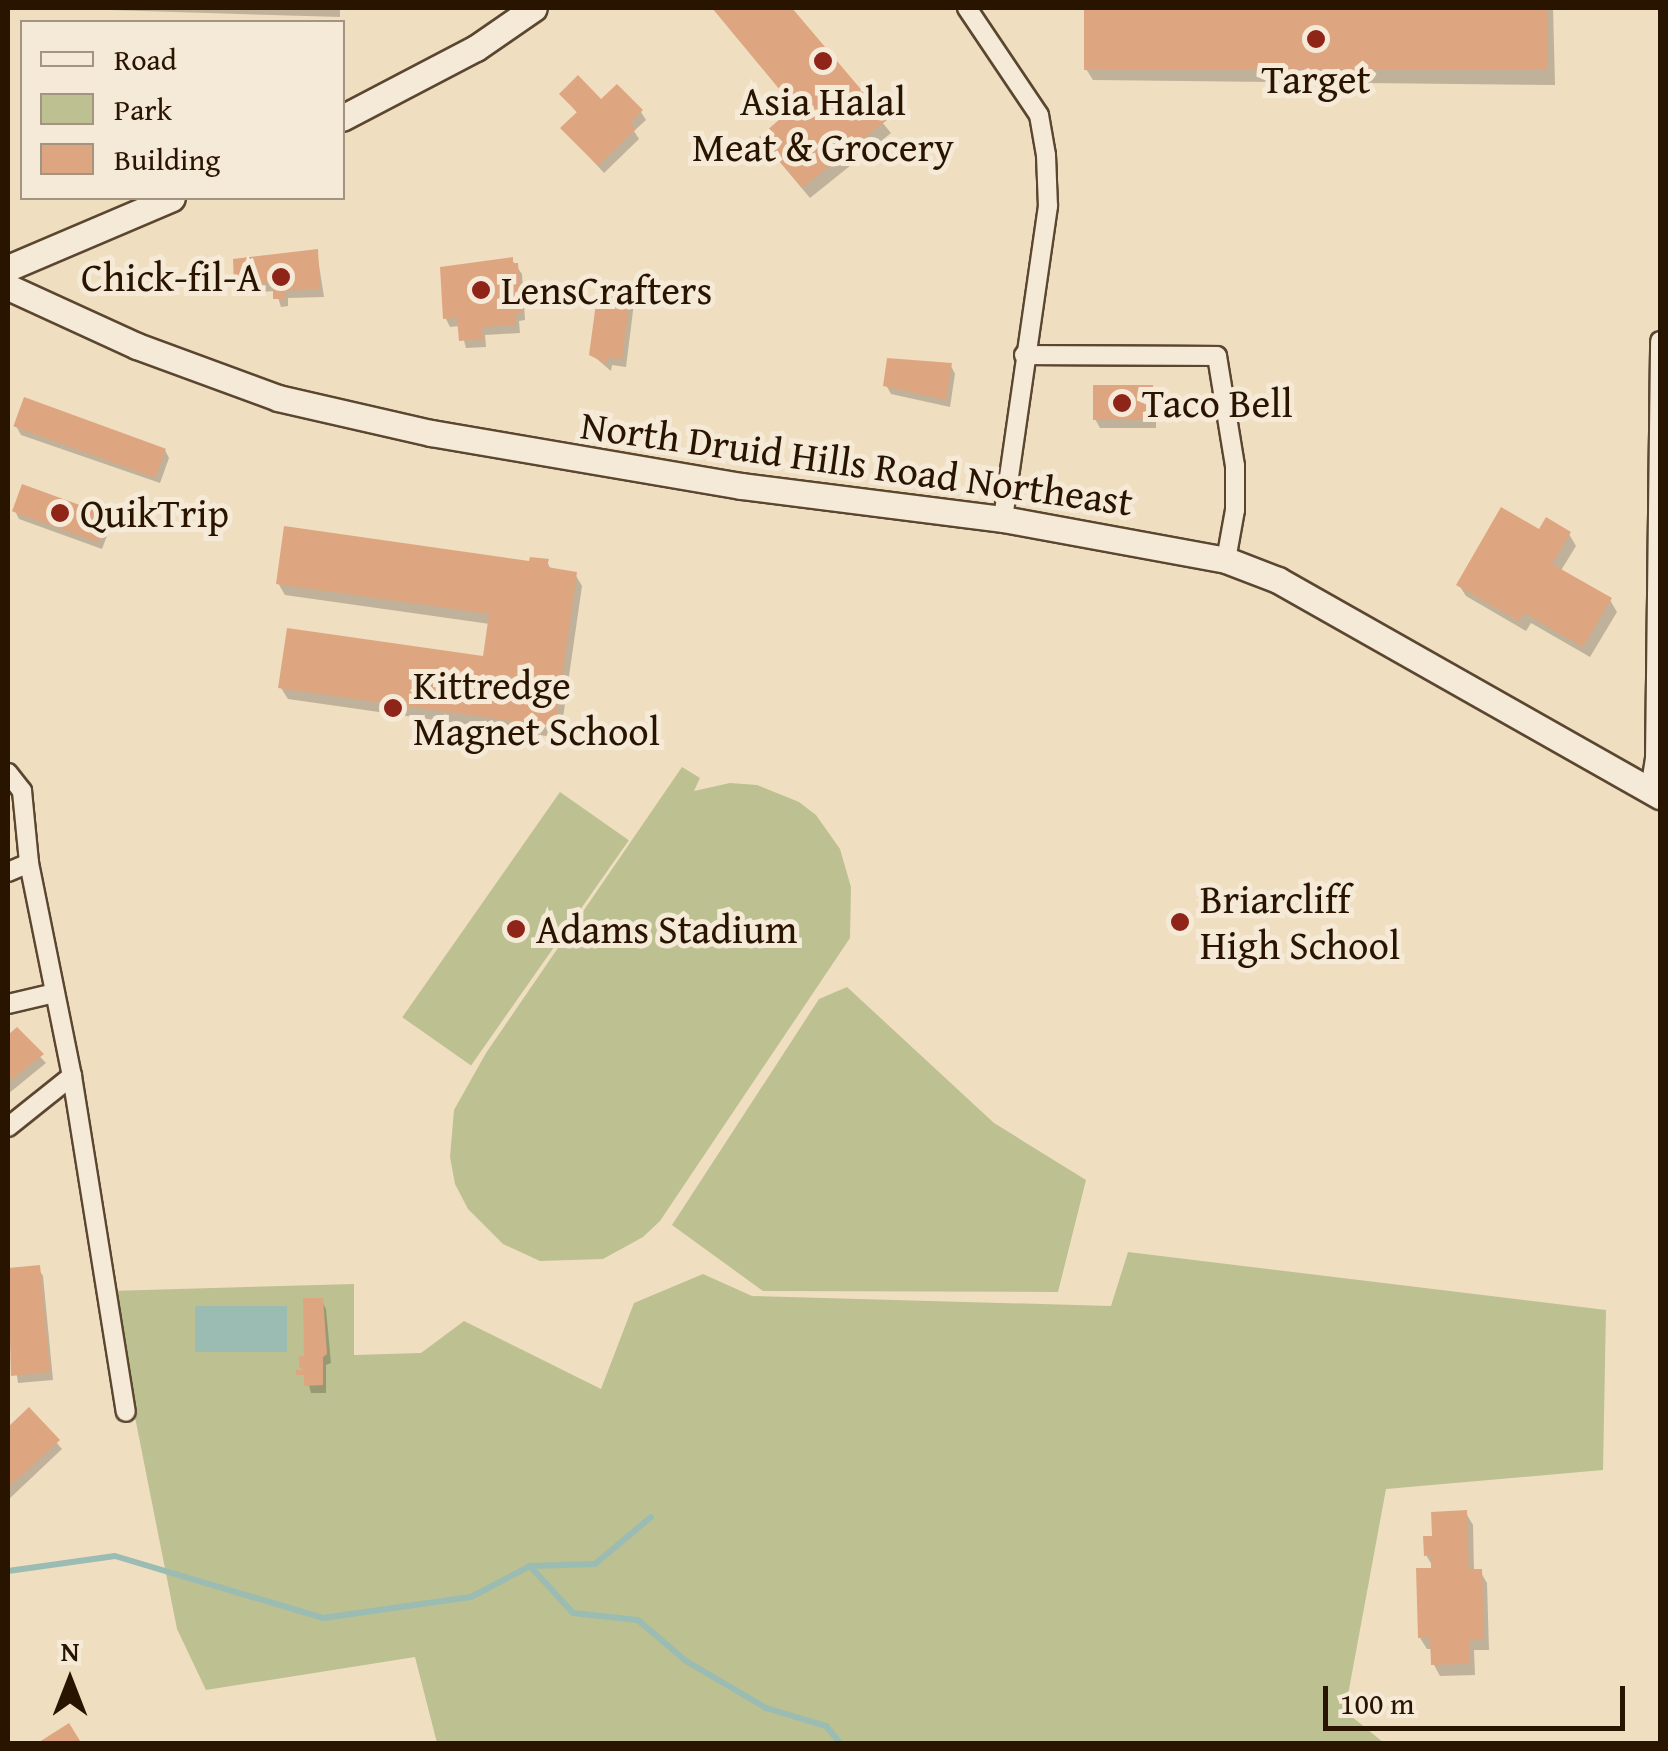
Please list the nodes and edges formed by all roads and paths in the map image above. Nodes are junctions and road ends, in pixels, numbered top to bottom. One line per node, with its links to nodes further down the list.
1 (534, 8): 3 (main road)
2 (967, 8): 8 (street)
3 (345, 116)
4 (167, 200): 5 (main road)
5 (8, 268)
6 (8, 288): 9 (main road, North Druid Hills Road Northeast)
7 (1660, 341): 12 (street)
8 (1024, 354): 9 (street); 10 (street)
9 (1003, 519): 10 (main road, North Druid Hills Road Northeast)
10 (1226, 560): 12 (main road, North Druid Hills Road Northeast)
11 (8, 773): 13 (street)
12 (1655, 793)
13 (29, 863): 14 (street); 15 (street)
14 (8, 872)
15 (55, 994): 16 (street); 17 (street)
16 (8, 1004)
17 (72, 1076): 18 (street); 19 (street)
18 (8, 1126)
19 (126, 1412)

